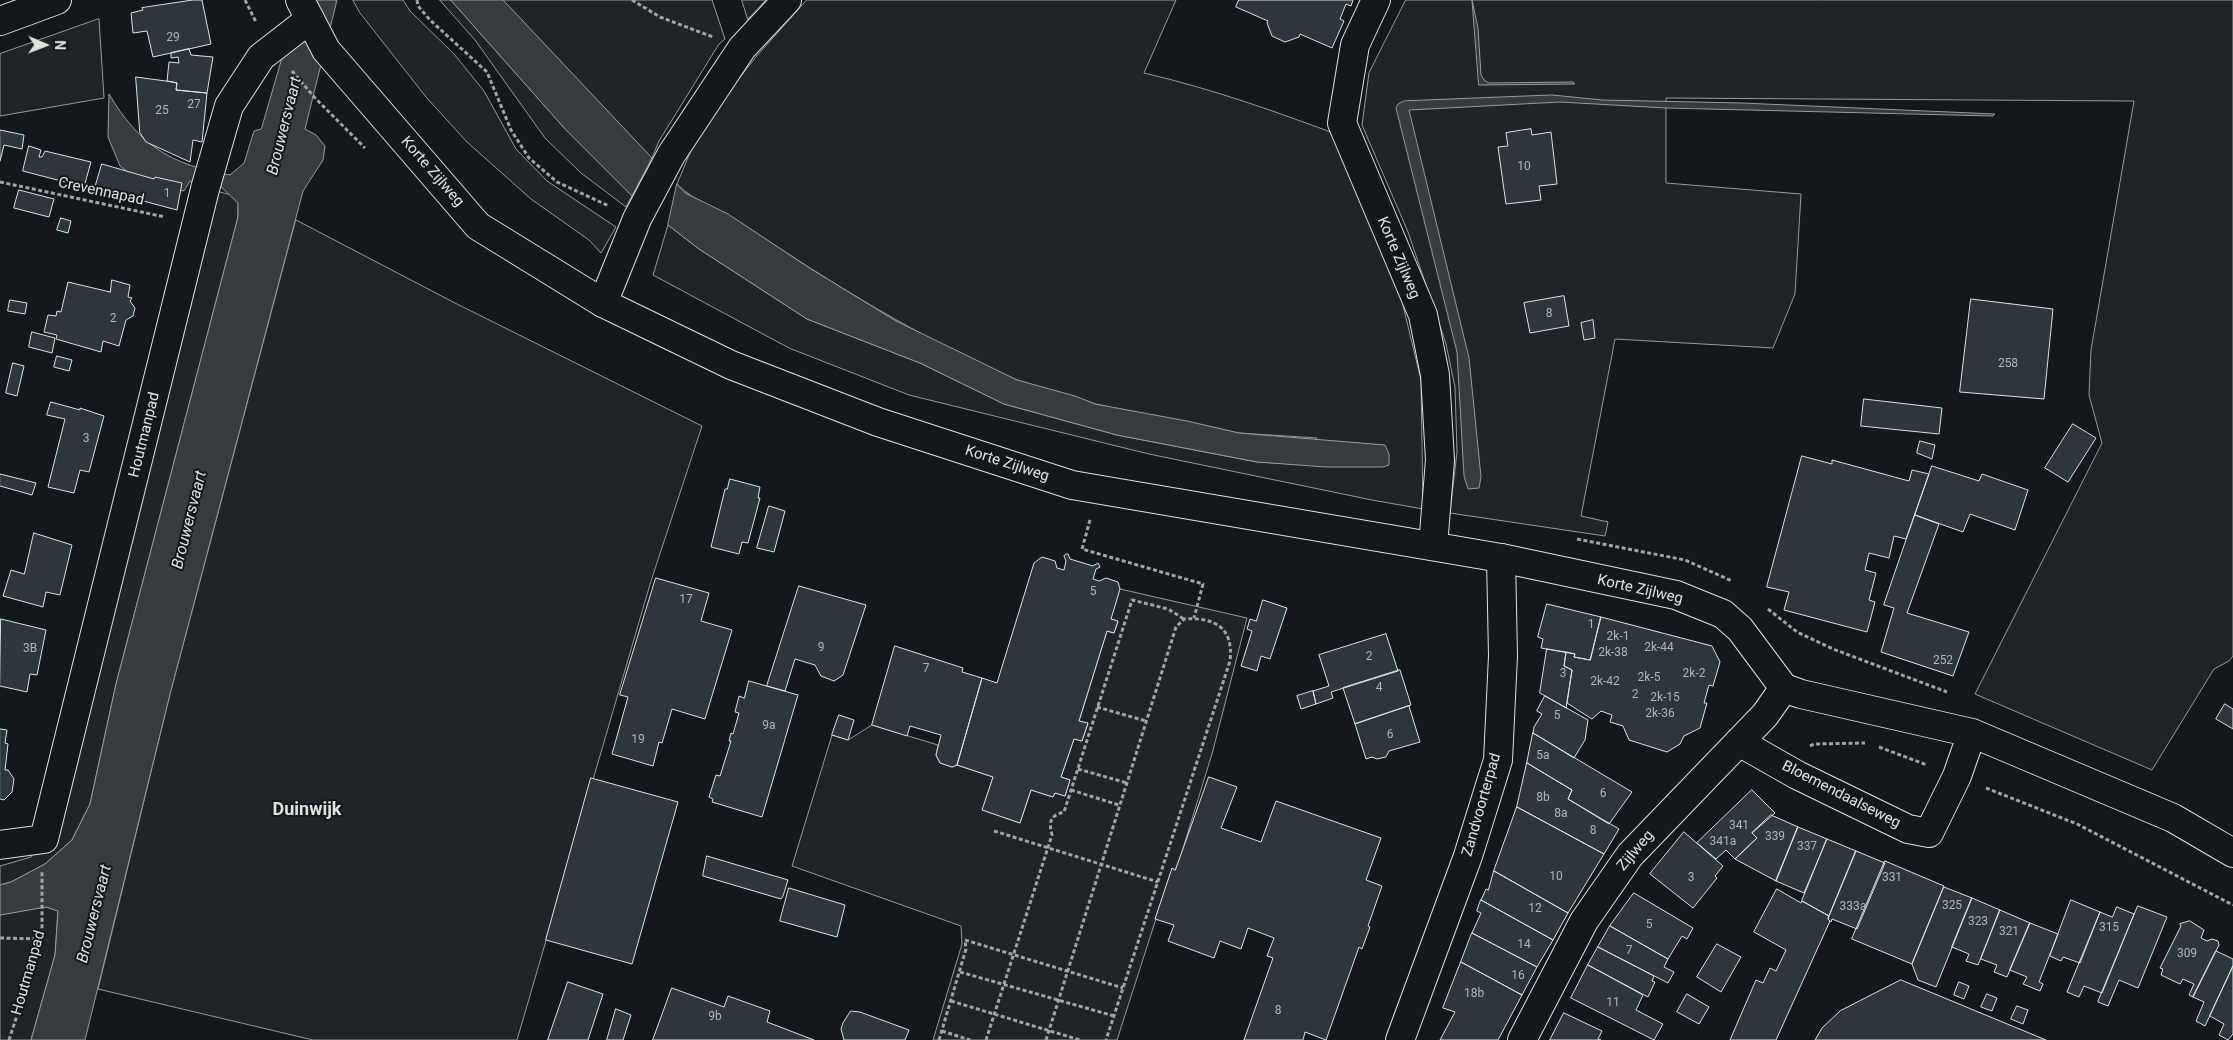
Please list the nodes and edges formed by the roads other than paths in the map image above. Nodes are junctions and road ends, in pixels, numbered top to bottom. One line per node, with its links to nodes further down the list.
1 (57, 0): 5 (street)
2 (787, 0): 6 (street)
3 (1376, 0): 7 (street, Korte Zijlweg)
4 (305, 10): 6 (street, Korte Zijlweg); 12 (street, Houtmanpad)
5 (0, 21)
6 (603, 304): 7 (street, Korte Zijlweg)
7 (1433, 546): 8 (street, Korte Zijlweg)
8 (1501, 558): 9 (street, Korte Zijlweg); 14 (street, Zandvoorterpad)
9 (1784, 688): 10 (street); 11 (street, Zijlweg)
10 (1972, 733): 11 (street, Bloemendaalseweg); 13 (street)
11 (1739, 742): 15 (street, Zijlweg)
12 (0, 845)
13 (2233, 852)
14 (1400, 1040)
15 (1522, 1040)

